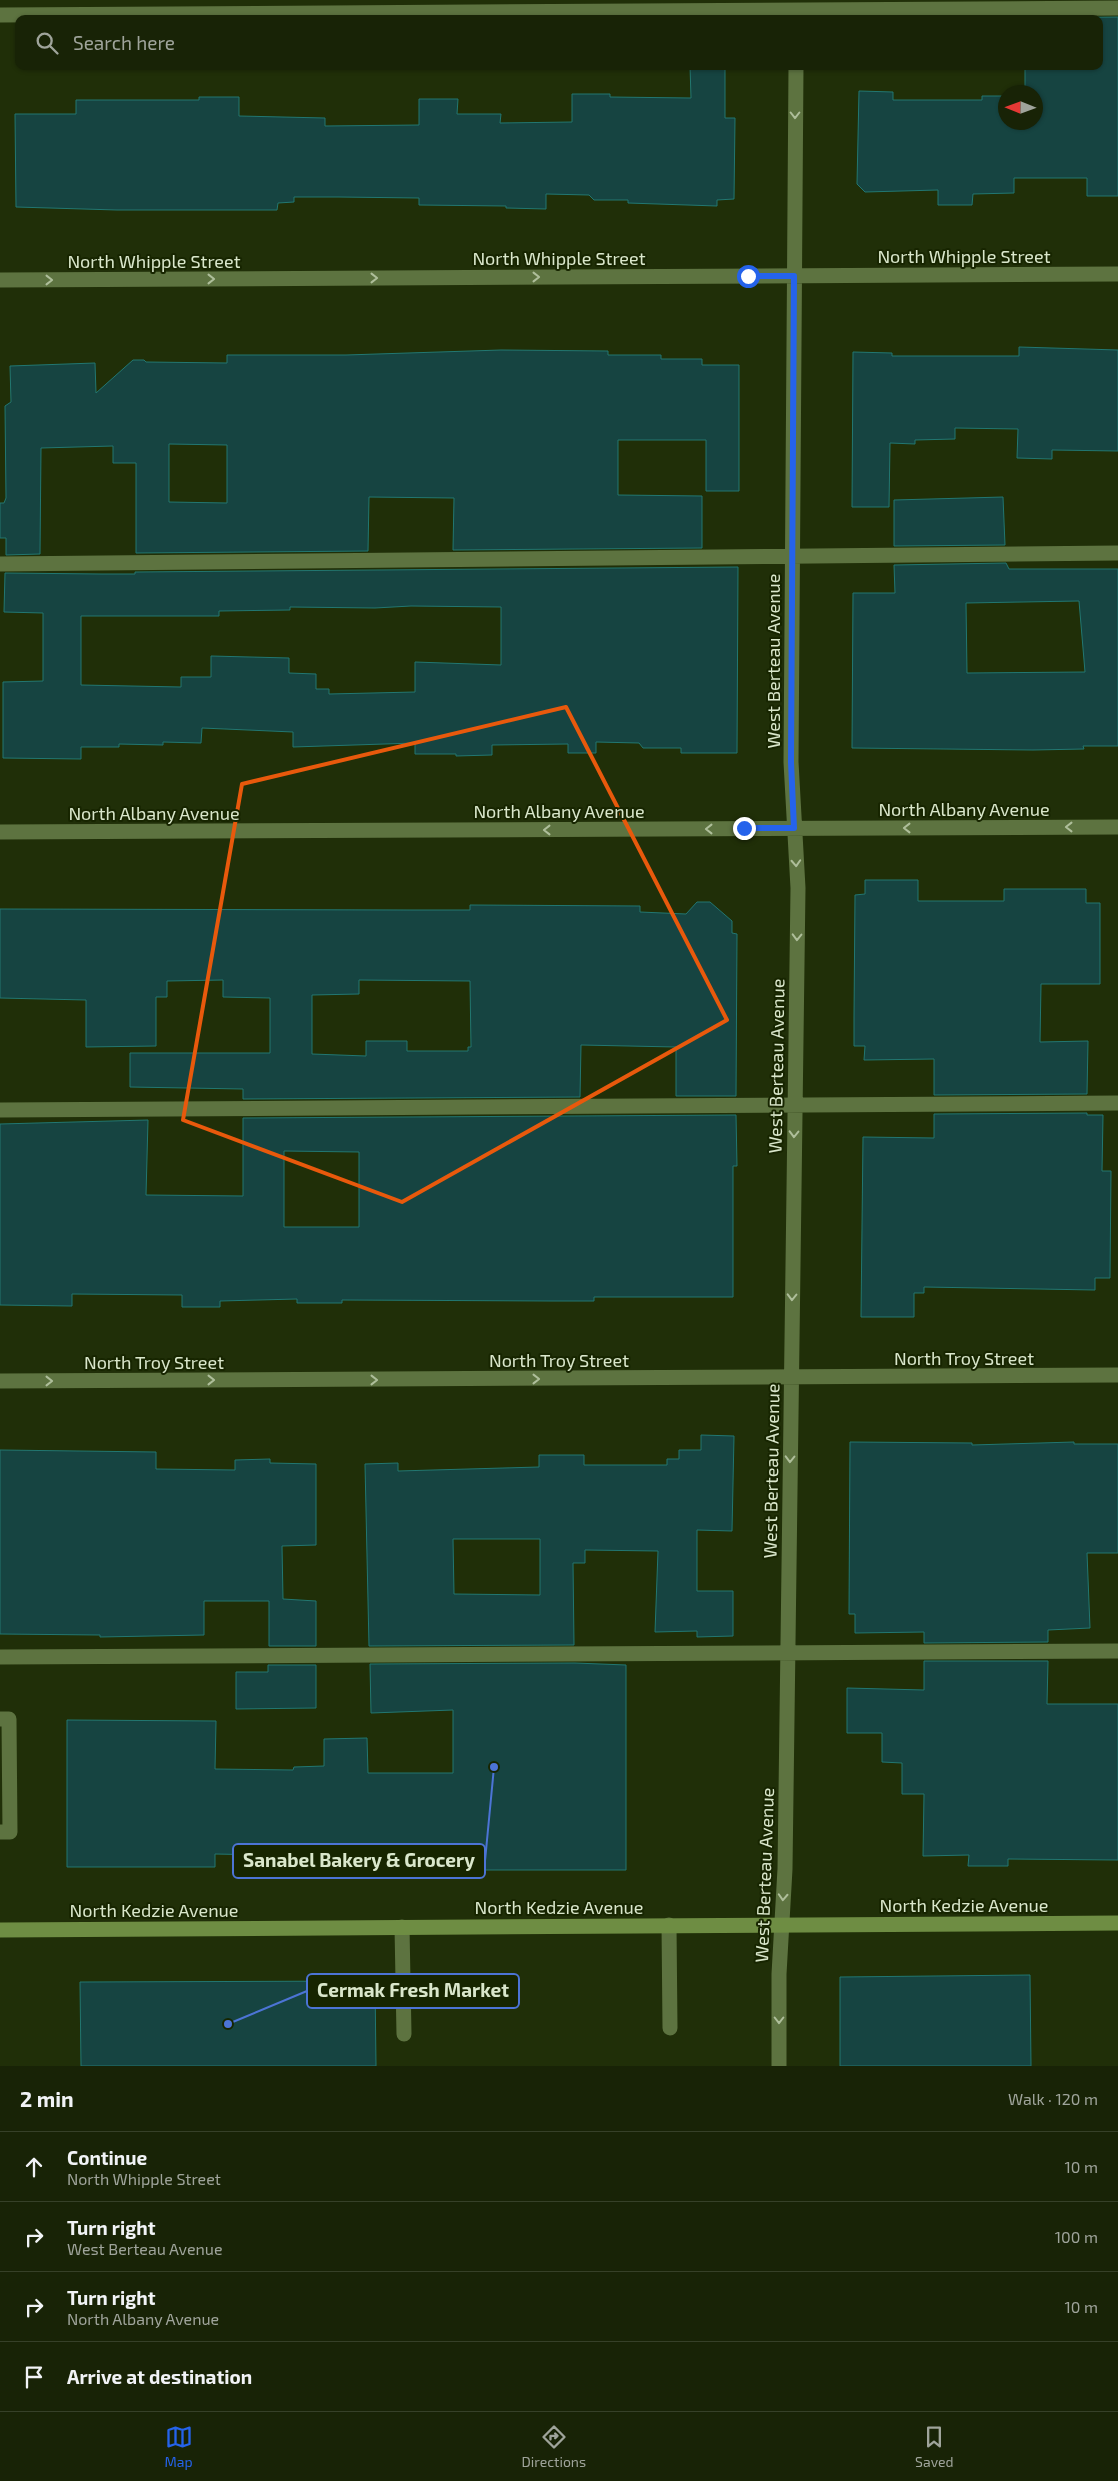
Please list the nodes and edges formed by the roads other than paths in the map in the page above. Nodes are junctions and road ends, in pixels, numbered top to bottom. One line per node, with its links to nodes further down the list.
1 (1118, 8): 2 (street)
2 (796, 10): 3 (street)
3 (0, 15)
4 (796, 70): 6 (street, West Berteau Avenue, one-way to 6)
5 (1118, 274): 6 (street, North Whipple Street)
6 (794, 276): 7 (street, North Whipple Street, one-way to 6); 9 (street, West Berteau Avenue)
7 (0, 280)
8 (1118, 553): 9 (street)
9 (793, 556): 10 (street); 12 (street, West Berteau Avenue)
10 (0, 564)
11 (1118, 827): 12 (street, North Albany Avenue, one-way to 12)
12 (794, 828): 13 (street, North Albany Avenue, one-way to 13); 15 (street, West Berteau Avenue, one-way to 15)
13 (0, 832)
14 (1118, 1103): 15 (street)
15 (794, 1104): 16 (street); 18 (street, West Berteau Avenue, one-way to 18)
16 (0, 1110)
17 (1118, 1375): 18 (street, North Troy Street)
18 (792, 1378): 19 (street, North Troy Street, one-way to 18); 21 (street, West Berteau Avenue, one-way to 21)
19 (0, 1381)
20 (1118, 1651): 21 (street)
21 (788, 1653): 22 (street); 27 (street, West Berteau Avenue, one-way to 27)
22 (0, 1657)
23 (0, 1719): 24 (street)
24 (0, 1832)
25 (1118, 1924): 27 (main road, North Kedzie Avenue)
26 (669, 1925): 27 (main road, North Kedzie Avenue); 28 (main road, North Kedzie Avenue); 30 (street)
27 (782, 1925): 32 (street, West Berteau Avenue, one-way to 32)
28 (402, 1927): 29 (main road, North Kedzie Avenue); 31 (street)
29 (0, 1930)
30 (670, 2028)
31 (404, 2034)
32 (779, 2066)

